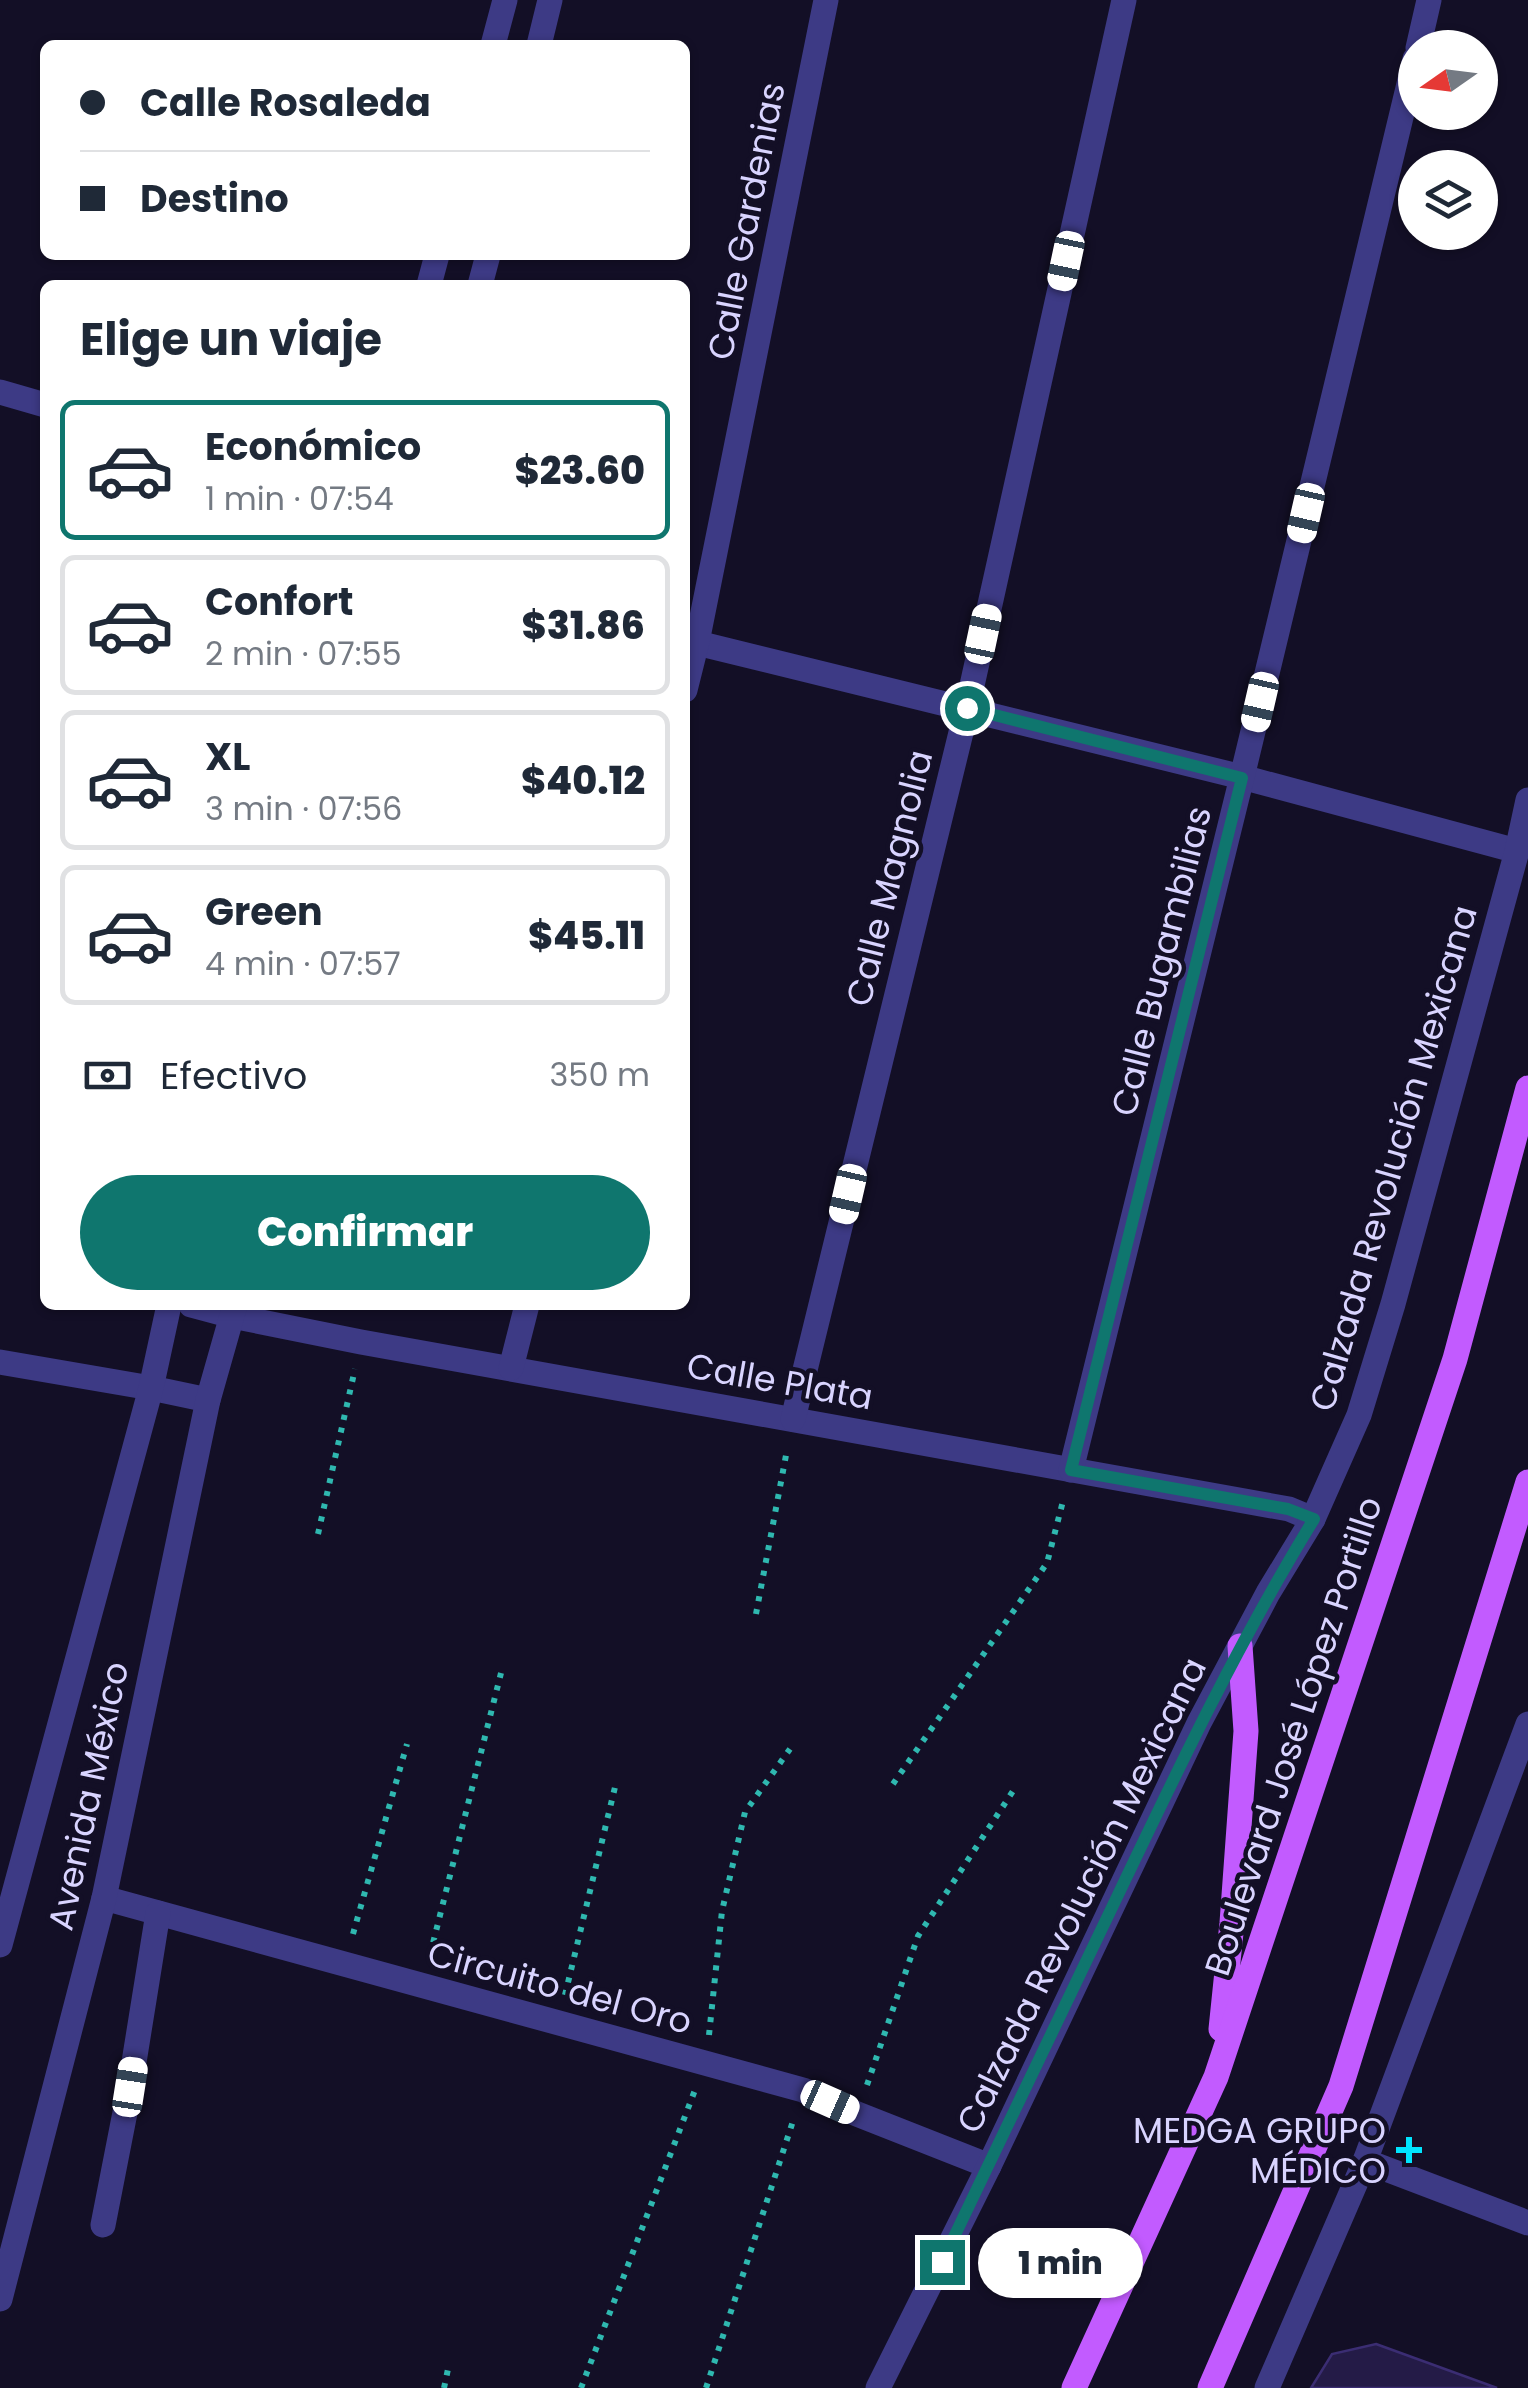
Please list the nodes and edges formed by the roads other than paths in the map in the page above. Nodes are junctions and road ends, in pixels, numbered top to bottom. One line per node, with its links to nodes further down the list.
1 (504, 0): 7 (street)
2 (550, 0): 8 (street)
3 (826, 0): 12 (street, Calle Gardenias)
4 (1124, 0): 13 (street, Calle Magnolia)
5 (1429, 0): 6 (street)
6 (1422, 30)
7 (494, 40)
8 (540, 40)
9 (1398, 130): 14 (street, Calle Bugambilias)
10 (0, 392): 11 (street)
11 (40, 404)
12 (691, 641): 13 (street)
13 (967, 708): 14 (street); 25 (street, Calle Magnolia)
14 (1242, 778): 16 (street); 26 (street, Calle Bugambilias)
15 (1528, 800): 16 (street, Calzada Revolución Mexicana)
16 (1517, 851): 28 (street, Calzada Revolución Mexicana)
17 (1528, 1088): 34 (main road, Boulevard José López Portillo)
18 (168, 1310): 23 (street, Avenida México)
19 (233, 1310): 22 (street, Calle Plata); 24 (street, Avenida México)
20 (526, 1310): 22 (street)
21 (0, 1362): 23 (street)
22 (511, 1368): 25 (street, Calle Plata)
23 (151, 1388): 24 (street); 33 (street, Avenida México)
24 (208, 1400): 31 (street, Avenida México)
25 (793, 1419): 26 (street, Calle Plata)
26 (1071, 1470): 28 (street, Calle Plata)
27 (1528, 1482): 42 (main road)
28 (1314, 1519): 29 (street, Calzada Revolución Mexicana)
29 (1240, 1646): 34 (main road); 36 (street, Calzada Revolución Mexicana)
30 (1528, 1724): 35 (street)
31 (104, 1898): 32 (street, Circuito del Oro); 39 (street, Avenida México)
32 (158, 1913): 36 (street, Circuito del Oro); 38 (street)
33 (0, 1945)
34 (1216, 2078): 41 (main road, Boulevard José López Portillo)
35 (1365, 2161): 37 (street); 43 (street)
36 (989, 2166): 40 (street, Calzada Revolución Mexicana)
37 (1528, 2223)
38 (103, 2225)
39 (0, 2299)
40 (878, 2388)
41 (1074, 2388)
42 (1210, 2388)
43 (1267, 2388)

